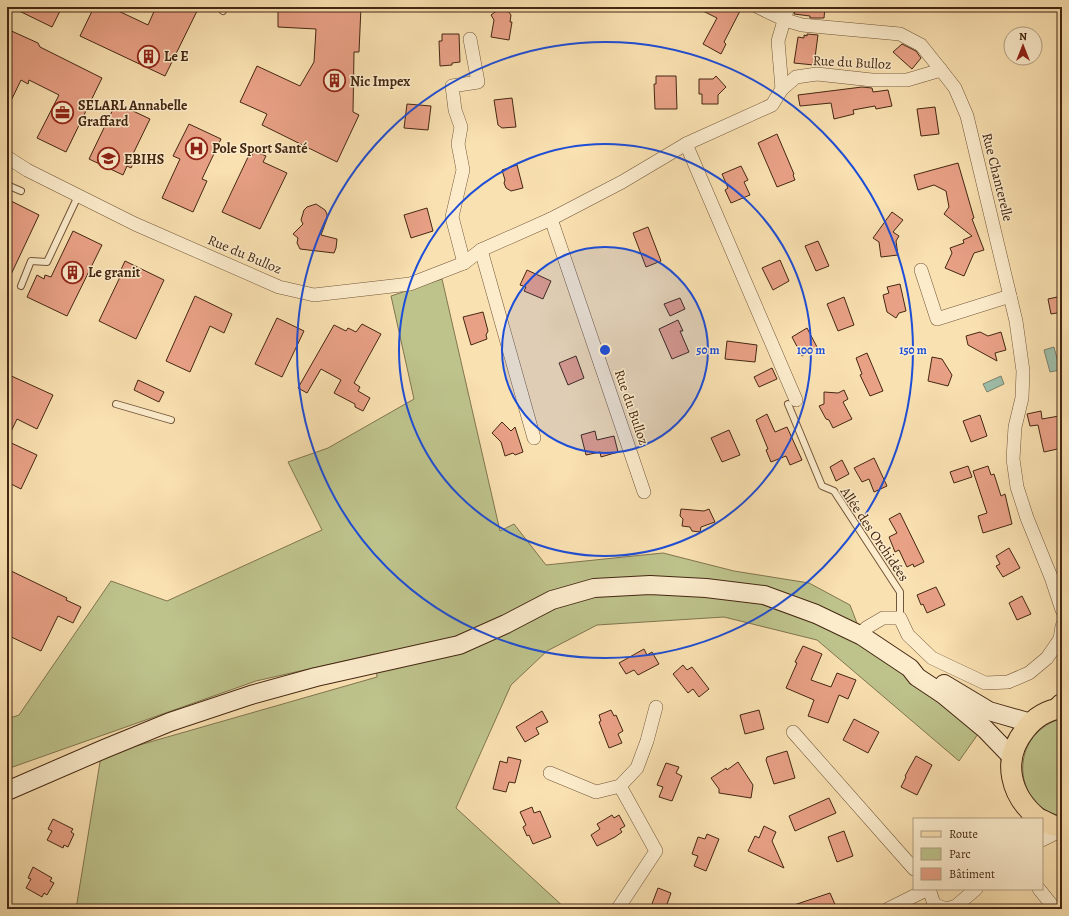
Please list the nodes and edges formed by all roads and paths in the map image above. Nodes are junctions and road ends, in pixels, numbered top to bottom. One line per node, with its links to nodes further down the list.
1 (758, 7): 3 (street, Rue Chanterelle)
2 (788, 7): 3 (street)
3 (785, 20): 5 (street, Rue Chanterelle); 6 (street)
4 (470, 39): 16 (street)
5 (941, 70): 6 (street, Rue du Bulloz); 19 (street, Rue Chanterelle)
6 (782, 89): 7 (street, Rue du Bulloz)
7 (686, 144): 14 (street, Rue du Bulloz); 20 (street)
8 (7, 157): 10 (street, Rue du Bulloz)
9 (7, 164): 10 (street, Rue du Bulloz)
10 (27, 170): 13 (street, Rue du Bulloz)
11 (7, 185): 12 (lane)
12 (21, 191)
13 (78, 196): 16 (street, Rue du Bulloz); 18 (lane)
14 (551, 219): 15 (street, Rue du Bulloz); 24 (street, Rue du Bulloz)
15 (481, 250): 16 (street, Rue du Bulloz); 23 (street)
16 (464, 263)
17 (921, 270): 19 (street)
18 (21, 286)
19 (1010, 296): 25 (street, Rue Chanterelle)
20 (792, 402): 26 (lane, Allée des Orchidées)
21 (116, 404): 22 (lane)
22 (172, 420)
23 (534, 438)
24 (644, 492)
25 (1062, 610)
26 (900, 618): 27 (street); 28 (street)
27 (1062, 626)
28 (862, 636): 29 (main road); 37 (main road)
29 (910, 668): 32 (main road); 34 (main road)
30 (656, 707): 36 (street)
31 (1061, 707): 32 (main road)
32 (1031, 723): 34 (main road)
33 (793, 732): 43 (street)
34 (1012, 757): 38 (main road)
35 (550, 773): 36 (street)
36 (620, 786): 49 (street)
37 (7, 791)
38 (1022, 810): 39 (main road)
39 (1038, 818)
40 (1043, 820): 41 (main road)
41 (1062, 828): 42 (street)
42 (1043, 839)
43 (913, 868)
44 (926, 890): 50 (street)
45 (929, 890): 48 (street)
46 (975, 890): 48 (street)
47 (1040, 890): 51 (street)
48 (939, 908)
49 (619, 909)
50 (888, 909)
51 (1055, 909)

